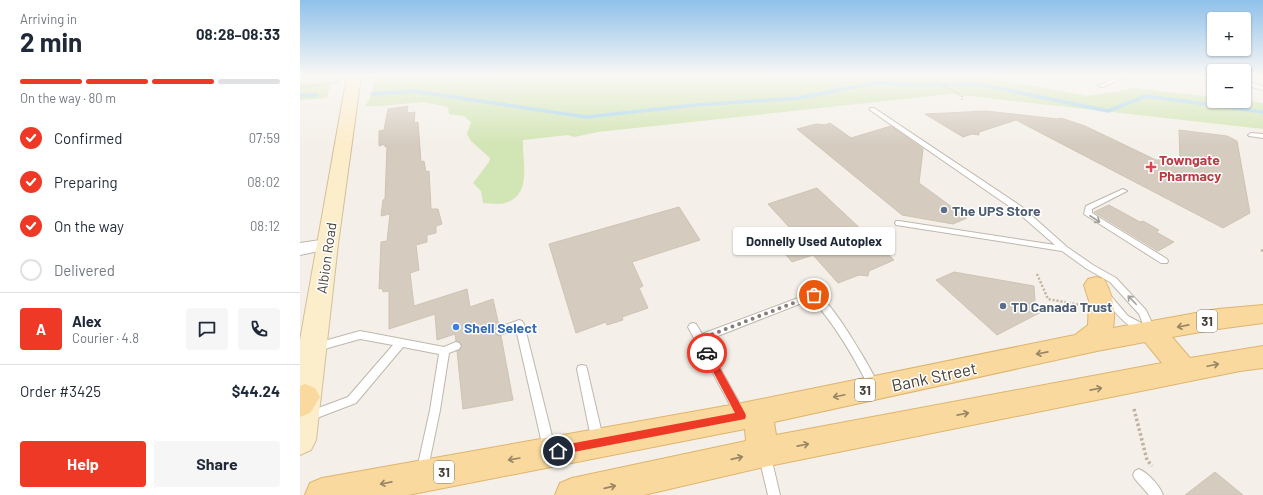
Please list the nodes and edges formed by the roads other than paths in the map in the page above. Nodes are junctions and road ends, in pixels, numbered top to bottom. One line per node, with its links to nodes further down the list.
1 (350, 99): 7 (street, Albion Road)
2 (872, 110): 9 (lane)
3 (1251, 135): 4 (lane)
4 (1263, 136)
5 (1123, 191): 10 (lane, one-way to 10)
6 (899, 223): 9 (lane)
7 (327, 244): 8 (street); 20 (street, Albion Road)
8 (300, 249)
9 (1064, 249): 11 (lane)
10 (1164, 261)
11 (1093, 276): 15 (lane); 15 (lane, one-way to 11); 19 (main road)
12 (1263, 314): 15 (main road, Bank Street / 31, one-way to 15)
13 (693, 327): 16 (lane)
14 (500, 331): 29 (lane)
15 (1152, 332): 19 (main road, Bank Street / 31); 24 (main road)
16 (700, 339): 25 (lane); 27 (lane)
17 (401, 343): 20 (lane); 21 (lane); 26 (lane)
18 (456, 346): 21 (lane)
19 (1080, 346): 25 (main road, Bank Street / 31, one-way to 25)
20 (312, 349): 26 (street, Albion Road)
21 (444, 351): 32 (lane)
22 (1256, 360): 24 (main road, one-way to 22)
23 (582, 369): 28 (lane)
24 (1185, 371): 30 (main road, one-way to 24)
25 (875, 388): 27 (main road, Bank Street / 31, one-way to 27)
26 (302, 411)
27 (749, 414): 28 (main road, Bank Street / 31); 30 (main road)
28 (598, 443): 29 (main road, Bank Street / 31)
29 (550, 452): 32 (main road, Bank Street / 31, one-way to 32)
30 (764, 452): 34 (main road, one-way to 30); 35 (lane)
31 (1139, 475): 36 (lane)
32 (422, 476): 33 (main road, Bank Street / 31, one-way to 33)
33 (322, 495)
34 (572, 495)
35 (774, 495)
36 (1157, 495)

